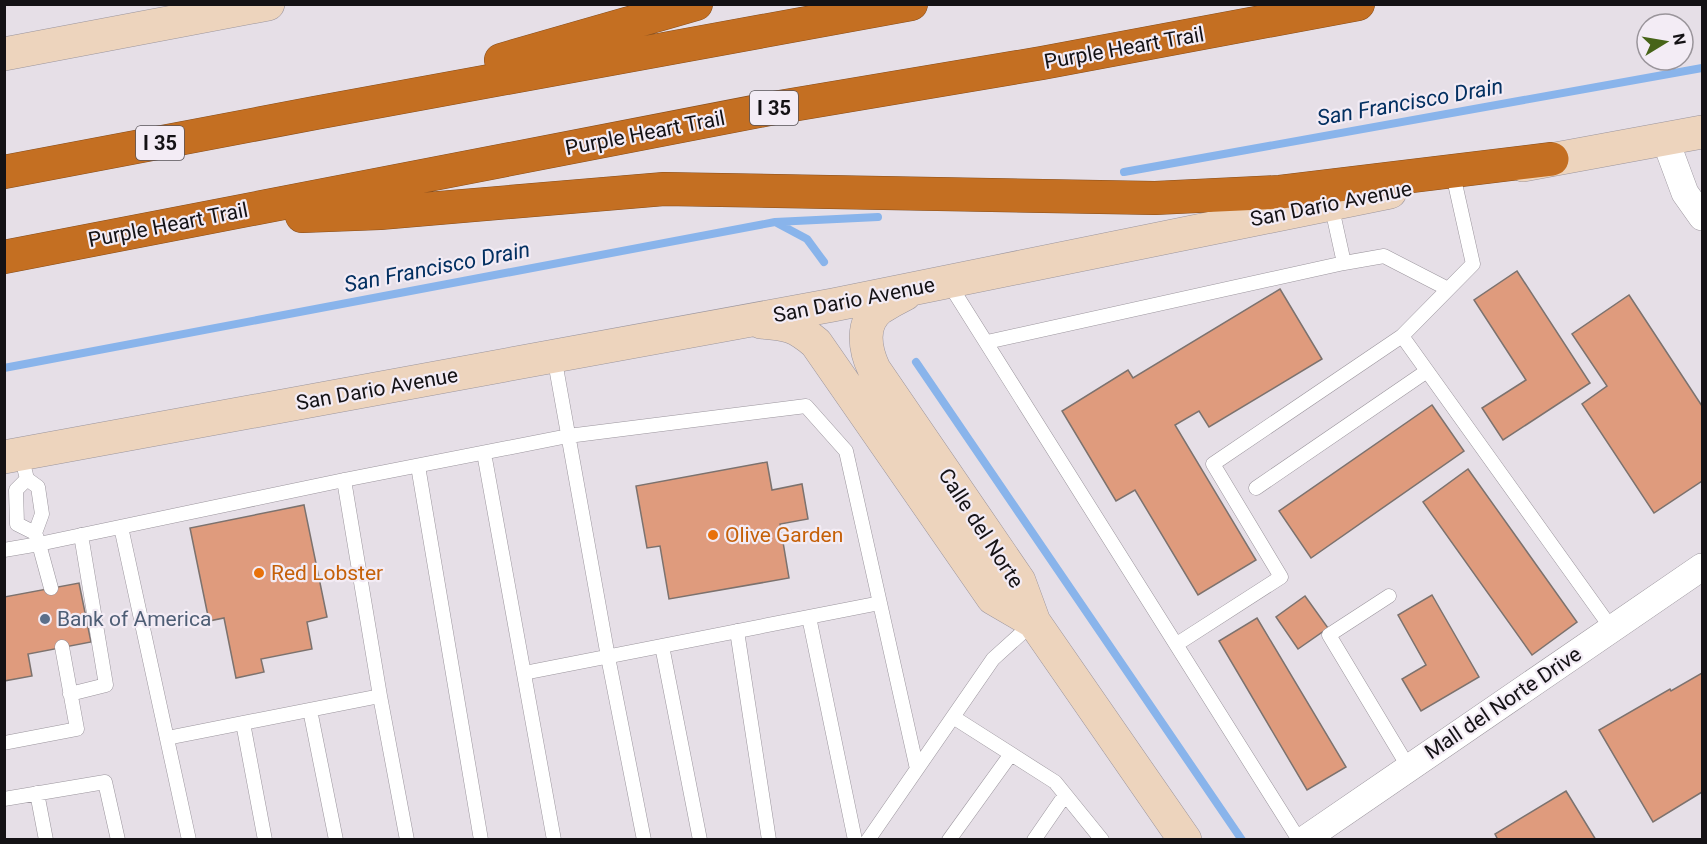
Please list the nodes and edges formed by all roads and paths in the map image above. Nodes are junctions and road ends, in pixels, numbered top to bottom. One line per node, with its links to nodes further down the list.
1 (268, 4): 5 (main road)
2 (696, 4): 7 (highway)
3 (911, 4): 7 (highway, I 35)
4 (1358, 4): 15 (highway, Purple Heart Trail / I 35)
5 (232, 8): 6 (main road)
6 (4, 54)
7 (315, 113): 11 (highway, I 35)
8 (1702, 132): 9 (main road, San Dario Avenue)
9 (1665, 139): 10 (main road, San Dario Avenue); 14 (street)
10 (1552, 159): 12 (main road, San Dario Avenue); 15 (highway)
11 (4, 172)
12 (1454, 179): 13 (main road, San Dario Avenue); 19 (lane)
13 (1331, 204): 17 (lane); 18 (main road, San Dario Avenue)
14 (1702, 217)
15 (192, 220): 16 (highway, Purple Heart Trail / I 35)
16 (4, 256)
17 (1344, 263): 19 (lane); 22 (lane)
18 (932, 284): 20 (main road, San Dario Avenue); 22 (lane); 40 (main road, Calle del Norte)
19 (1448, 289): 21 (lane)
20 (747, 321): 23 (main road, San Dario Avenue); 40 (main road)
21 (1402, 336): 24 (lane); 43 (lane)
22 (987, 342): 43 (lane)
23 (554, 356): 25 (lane); 27 (main road, San Dario Avenue)
24 (1427, 371): 30 (lane); 41 (lane)
25 (568, 436): 26 (lane); 38 (lane); 46 (lane)
26 (484, 453): 28 (lane); 47 (lane)
27 (18, 464): 33 (lane); 33 (lane)
28 (418, 466): 29 (lane); 67 (lane)
29 (345, 480): 31 (lane); 49 (lane)
30 (1256, 488)
31 (121, 527): 32 (lane); 53 (lane)
32 (81, 535): 33 (lane); 48 (lane)
33 (37, 539): 34 (lane); 36 (lane)
34 (4, 550)
35 (1702, 567): 41 (street, Mall del Norte Drive)
36 (51, 588)
37 (1389, 596): 56 (lane)
38 (880, 603): 39 (lane); 57 (lane)
39 (809, 617): 42 (lane); 72 (lane)
40 (1034, 622): 51 (lane); 77 (main road, Calle del Norte)
41 (1612, 629): 56 (street, Mall del Norte Drive)
42 (737, 631): 44 (lane); 71 (lane)
43 (1177, 644): 78 (lane)
44 (662, 646): 46 (lane); 70 (lane)
45 (62, 647): 48 (lane)
46 (608, 657): 47 (lane); 69 (lane)
47 (524, 674): 68 (lane)
48 (70, 693): 54 (lane)
49 (380, 696): 50 (lane); 66 (lane)
50 (310, 710): 52 (lane); 65 (lane)
51 (953, 717): 55 (lane); 57 (lane)
52 (243, 723): 53 (lane); 64 (lane)
53 (167, 738): 63 (lane)
54 (4, 743)
55 (1011, 754): 59 (lane); 74 (lane)
56 (1409, 768): 79 (street, Mall del Norte Drive)
57 (917, 769): 73 (lane)
58 (37, 793): 60 (lane); 61 (lane); 62 (lane)
59 (1065, 795): 75 (lane); 76 (lane)
60 (4, 799)
61 (46, 840)
62 (118, 840)
63 (189, 840)
64 (265, 840)
65 (336, 840)
66 (407, 840)
67 (481, 840)
68 (554, 840)
69 (644, 840)
70 (700, 840)
71 (769, 840)
72 (855, 840)
73 (868, 840)
74 (949, 840)
75 (1034, 840)
76 (1102, 840)
77 (1185, 840)
78 (1299, 840)
79 (1304, 840)

